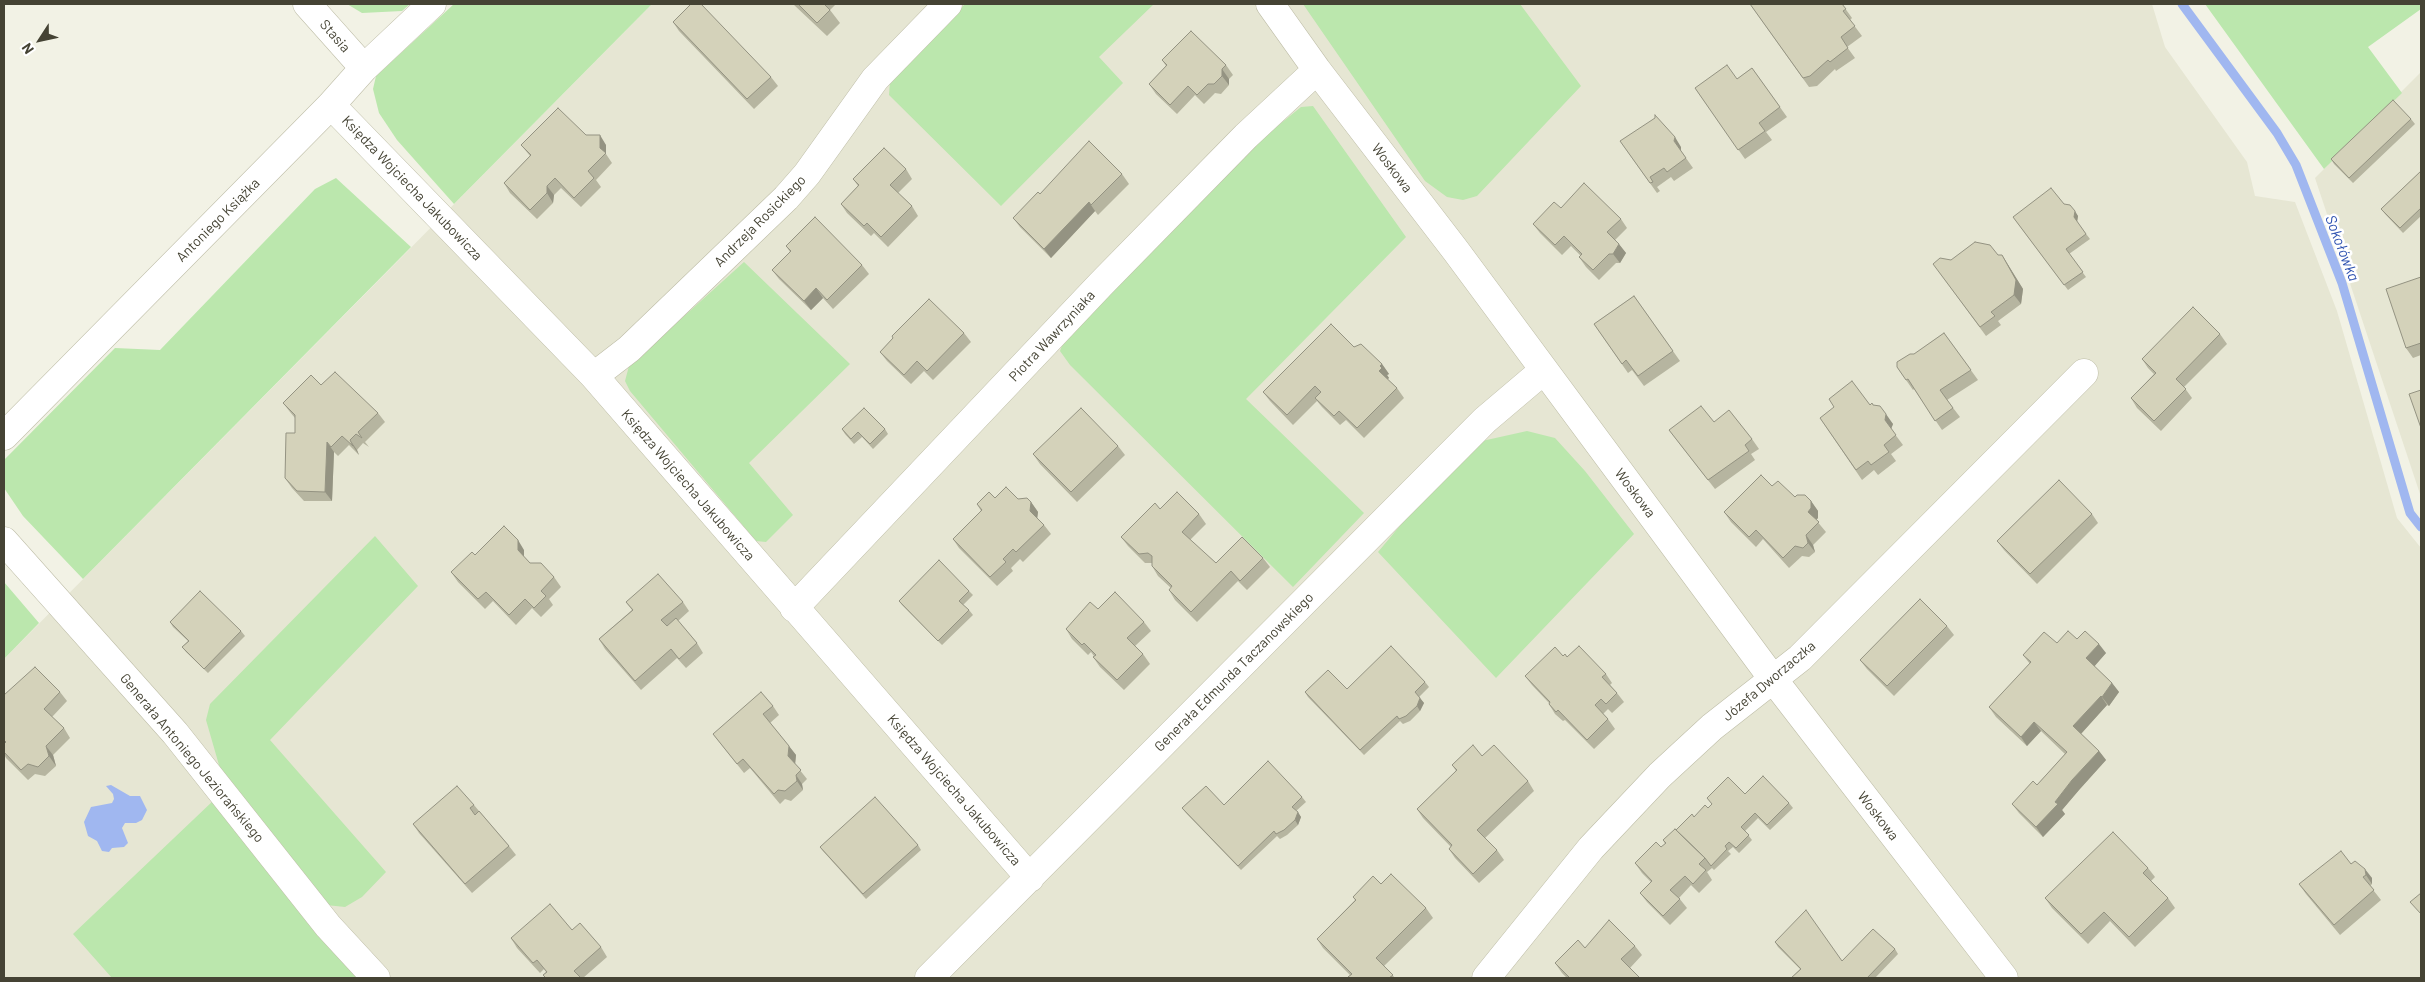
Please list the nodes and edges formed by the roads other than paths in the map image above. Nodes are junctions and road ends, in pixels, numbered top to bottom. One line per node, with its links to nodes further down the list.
1 (307, 4): 5 (street, Stasia)
2 (432, 4): 5 (street, Antoniego Książka)
3 (948, 4): 10 (street, Andrzeja Rosickiego)
4 (1270, 4): 6 (street, Woskowa)
5 (364, 68): 7 (street, Antoniego Książka)
6 (1317, 70): 8 (street, Woskowa); 13 (street, Piotra Wawrzyniaka)
7 (331, 105): 10 (street, Księdza Wojciecha Jakubowicza); 11 (street, Antoniego Książka)
8 (1544, 370): 14 (street, Woskowa); 15 (street, Generała Edmunda Taczanowskiego)
9 (2084, 373): 14 (street, Józefa Dworzaczka)
10 (594, 376): 13 (street, Księdza Wojciecha Jakubowicza)
11 (4, 436)
12 (4, 540): 16 (street, Generała Antoniego Jeziorańskiego)
13 (794, 608): 15 (street, Księdza Wojciecha Jakubowicza)
14 (1772, 679): 18 (street, Józefa Dworzaczka); 19 (street, Woskowa)
15 (1030, 878): 17 (street, Generała Edmunda Taczanowskiego)
16 (376, 978)
17 (929, 978)
18 (1486, 978)
19 (2004, 978)

